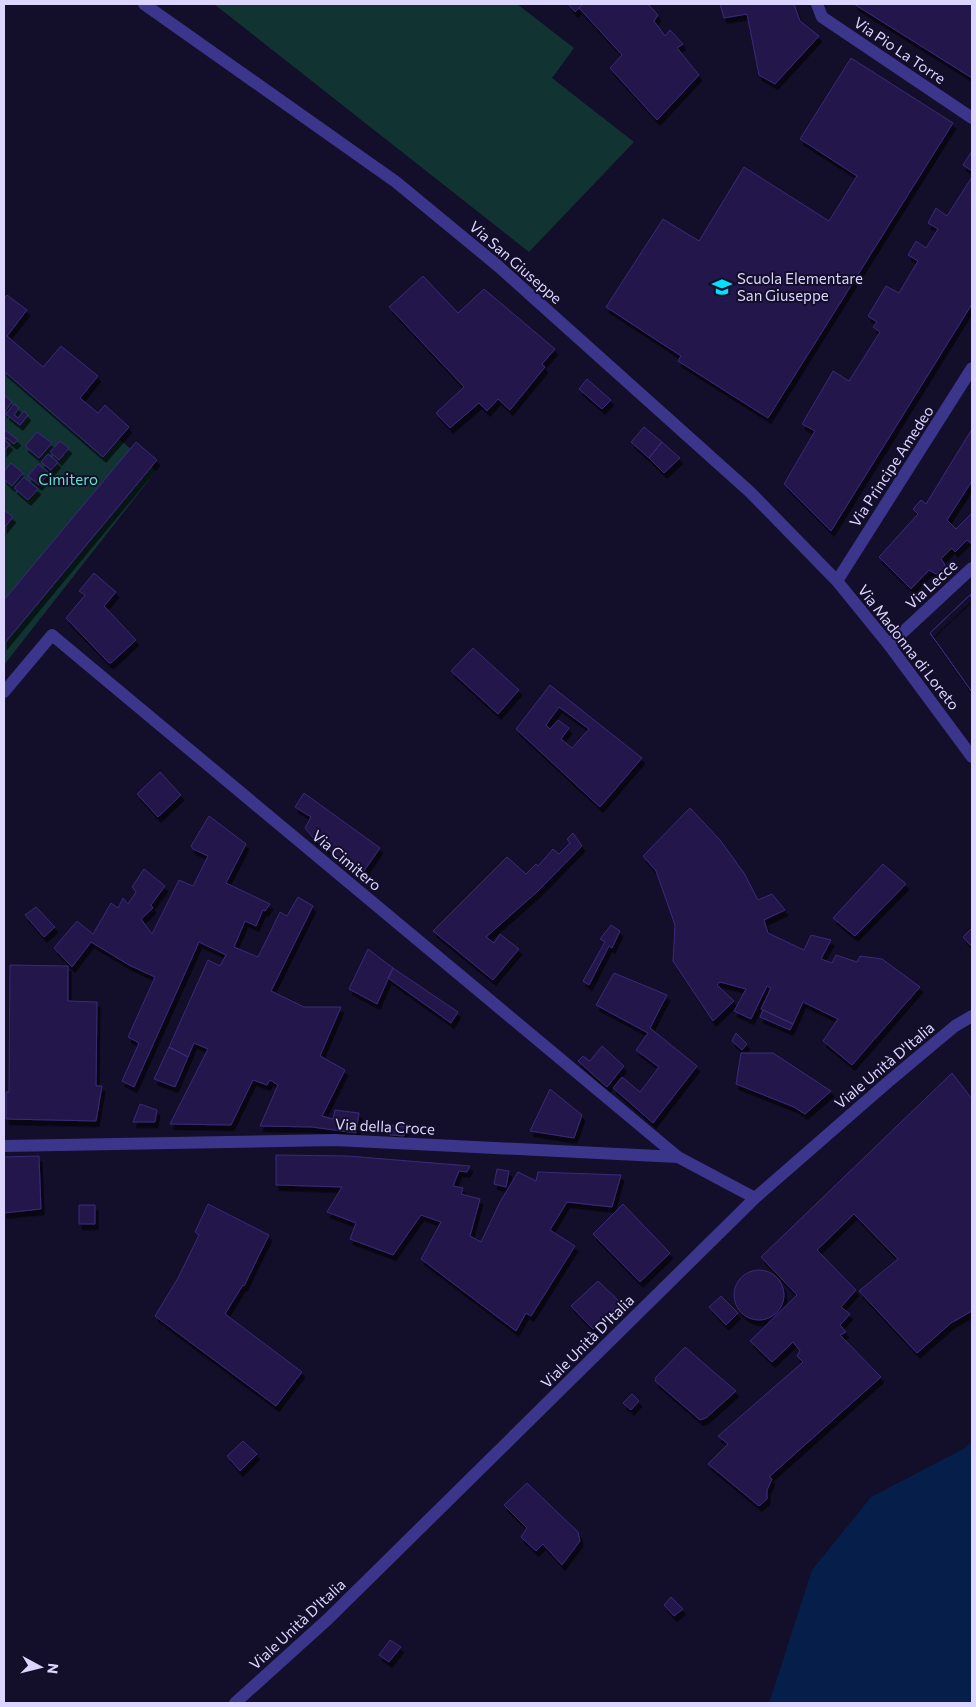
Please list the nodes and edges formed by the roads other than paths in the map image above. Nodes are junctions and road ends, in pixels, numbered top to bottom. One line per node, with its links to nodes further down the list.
1 (144, 4): 6 (street, Via San Giuseppe)
2 (817, 4): 3 (street, Via Pio La Torre)
3 (972, 118)
4 (972, 368): 6 (street, Via Principe Amedeo)
5 (972, 568): 7 (street, Via Lecce)
6 (837, 581): 7 (street, Via Madonna di Loreto)
7 (889, 645): 9 (street, Via Madonna di Loreto)
8 (4, 692): 12 (street, Via Cimitero)
9 (972, 756)
10 (972, 1016): 13 (street, Viale Unità D'Italia)
11 (4, 1146): 12 (street, Via della Croce)
12 (678, 1157): 13 (street, Via della Croce)
13 (755, 1198): 14 (street, Viale Unità D'Italia)
14 (236, 1703)

